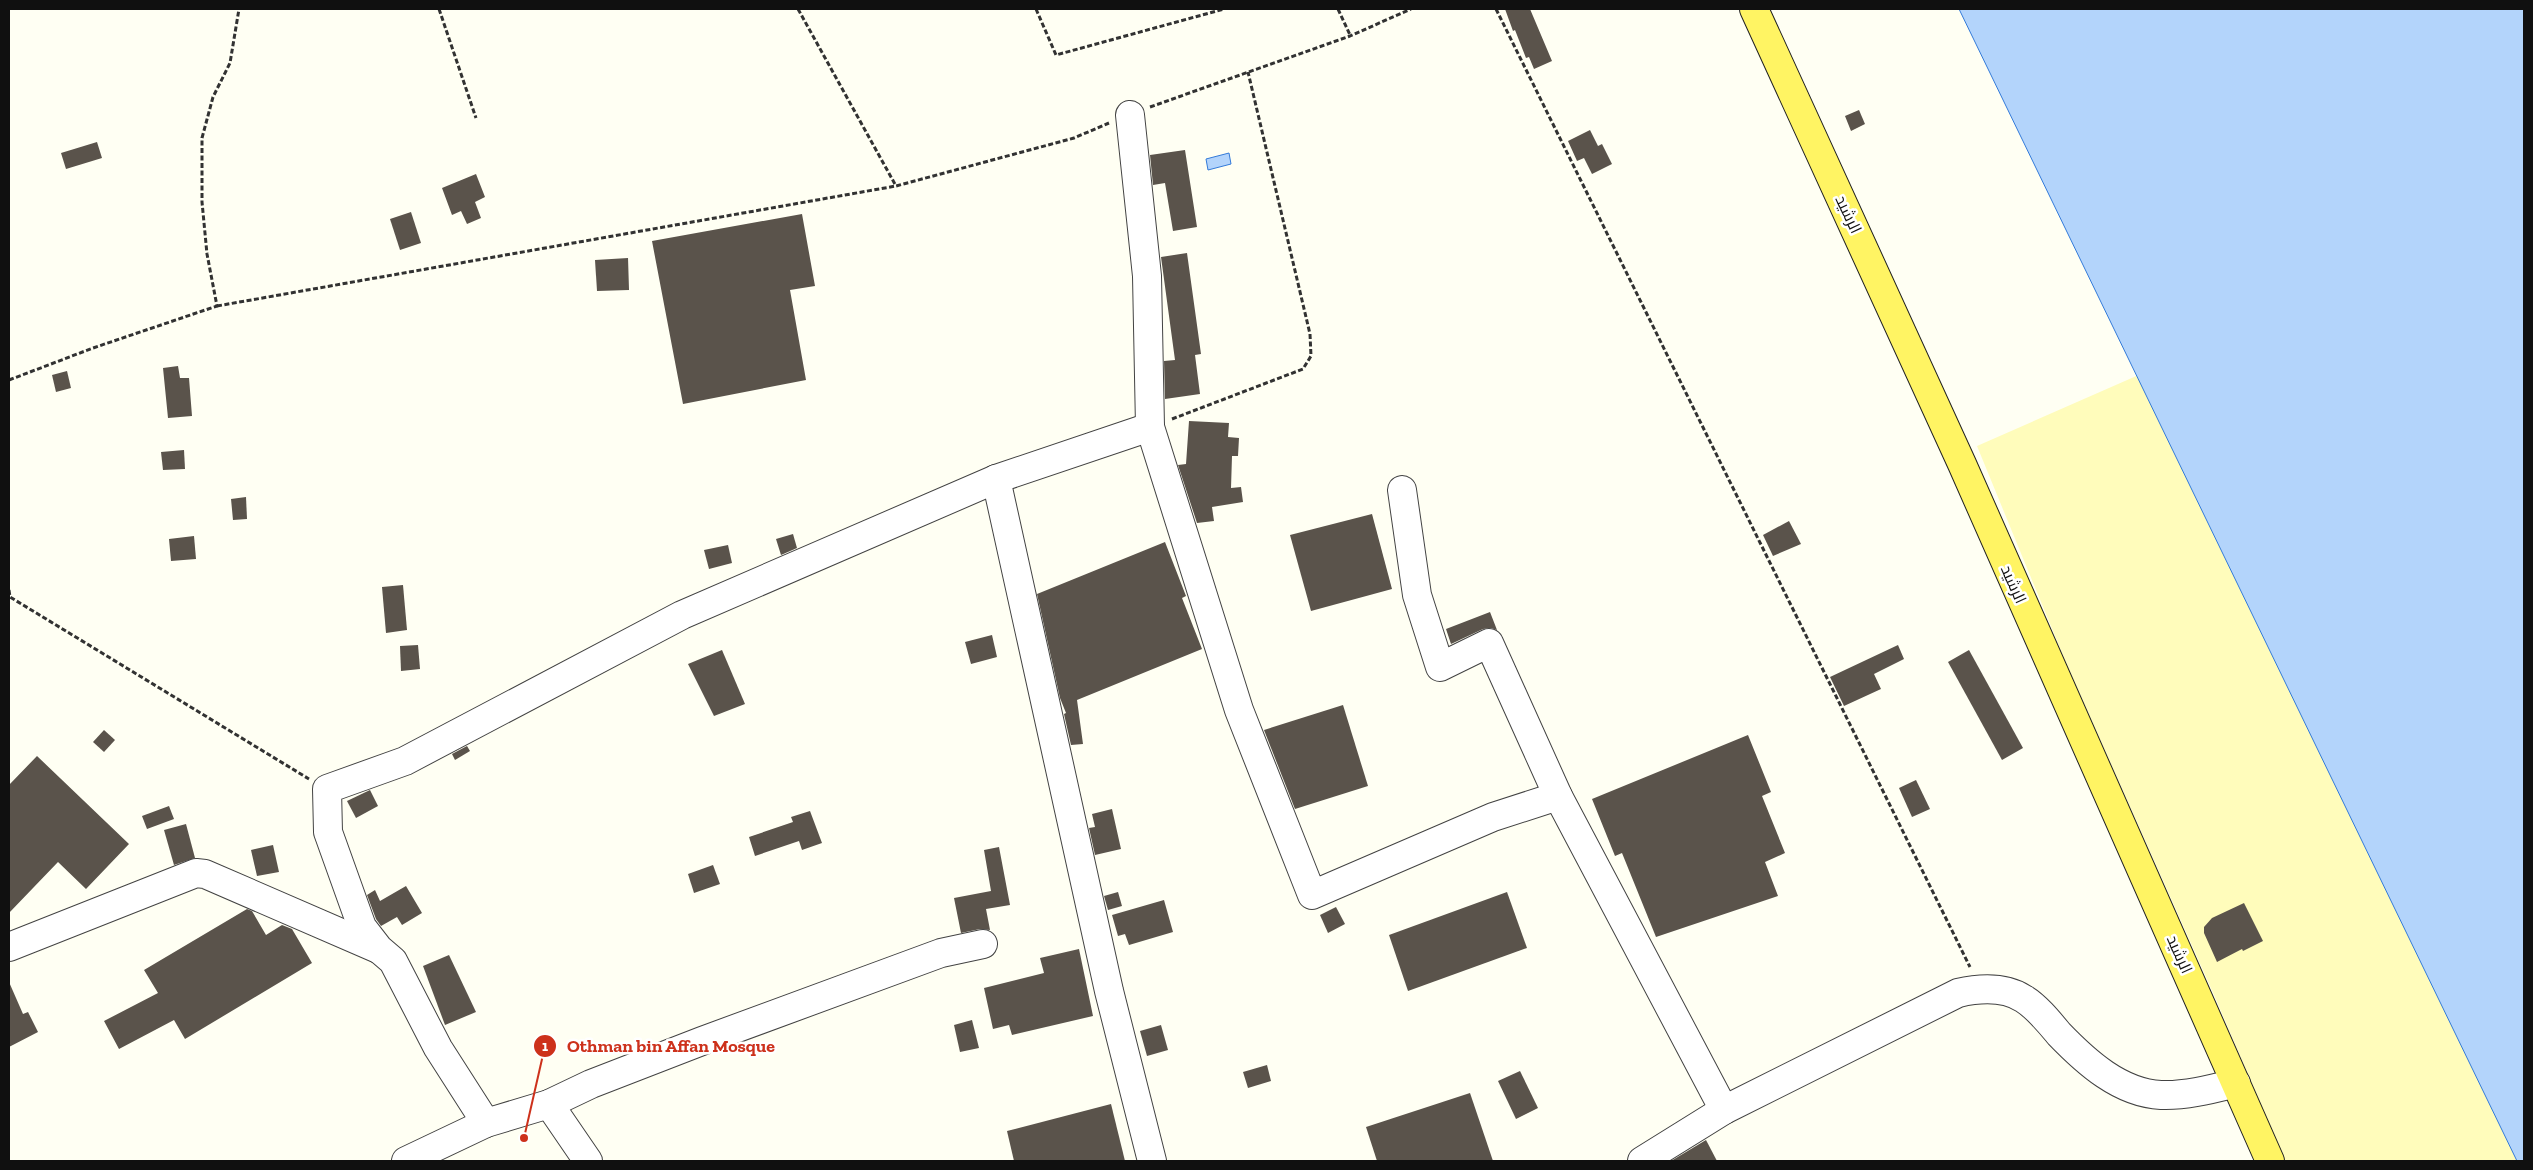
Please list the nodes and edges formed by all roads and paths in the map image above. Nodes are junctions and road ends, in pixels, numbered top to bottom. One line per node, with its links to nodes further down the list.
1 (239, 9): 15 (path)
2 (439, 9): 13 (path)
3 (798, 9): 14 (path)
4 (1036, 9): 5 (path)
5 (1224, 9)
6 (1338, 9): 10 (path)
7 (1411, 9): 10 (path)
8 (1496, 9): 26 (path)
9 (1754, 9): 27 (main road, الرشيد)
10 (1350, 36): 11 (path)
11 (1248, 72): 12 (path); 17 (path)
12 (1130, 114): 14 (path); 17 (street)
13 (476, 118)
14 (896, 186): 15 (path)
15 (218, 306): 16 (path)
16 (9, 380)
17 (1150, 427): 18 (street); 22 (street)
18 (996, 479): 21 (street); 33 (street)
19 (1402, 490): 22 (street)
20 (9, 590): 21 (path)
21 (327, 789): 25 (street)
22 (1558, 796): 29 (street)
23 (983, 944): 28 (street)
24 (9, 947): 25 (street)
25 (379, 949): 30 (street)
26 (1981, 988): 27 (street); 29 (street)
27 (2236, 1083): 35 (main road, الرشيد)
28 (549, 1104): 30 (street); 32 (street)
29 (1724, 1110): 34 (street)
30 (486, 1123): 31 (street)
31 (406, 1161)
32 (588, 1161)
33 (1152, 1161)
34 (1642, 1161)
35 (2270, 1161)

